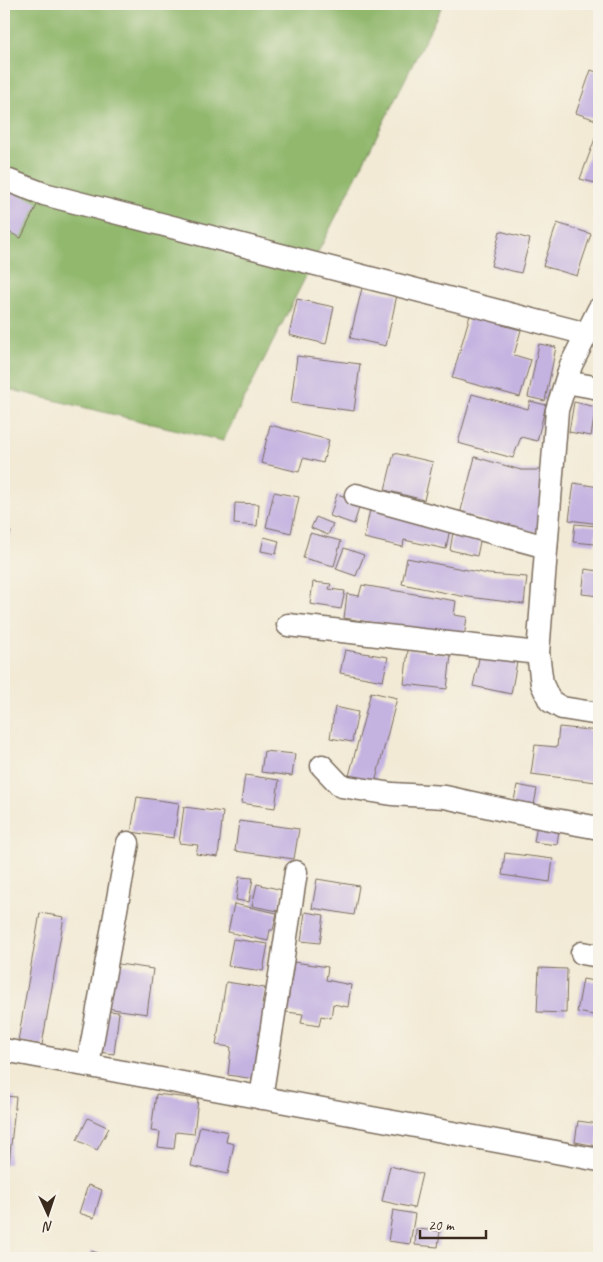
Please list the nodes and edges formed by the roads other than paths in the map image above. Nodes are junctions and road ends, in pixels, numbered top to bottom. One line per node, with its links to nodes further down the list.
1 (4, 179): 3 (street)
2 (599, 309): 3 (street)
3 (587, 334): 4 (street)
4 (566, 382): 5 (street); 7 (street)
5 (599, 388)
6 (356, 495): 7 (street)
7 (546, 547): 9 (street)
8 (288, 625): 9 (street)
9 (538, 653): 10 (street)
10 (599, 714)
11 (322, 766): 12 (street)
12 (599, 828)
13 (128, 843): 16 (street)
14 (296, 872): 17 (street)
15 (4, 1050): 16 (street)
16 (88, 1065): 17 (street)
17 (261, 1098): 18 (street)
18 (599, 1160)

